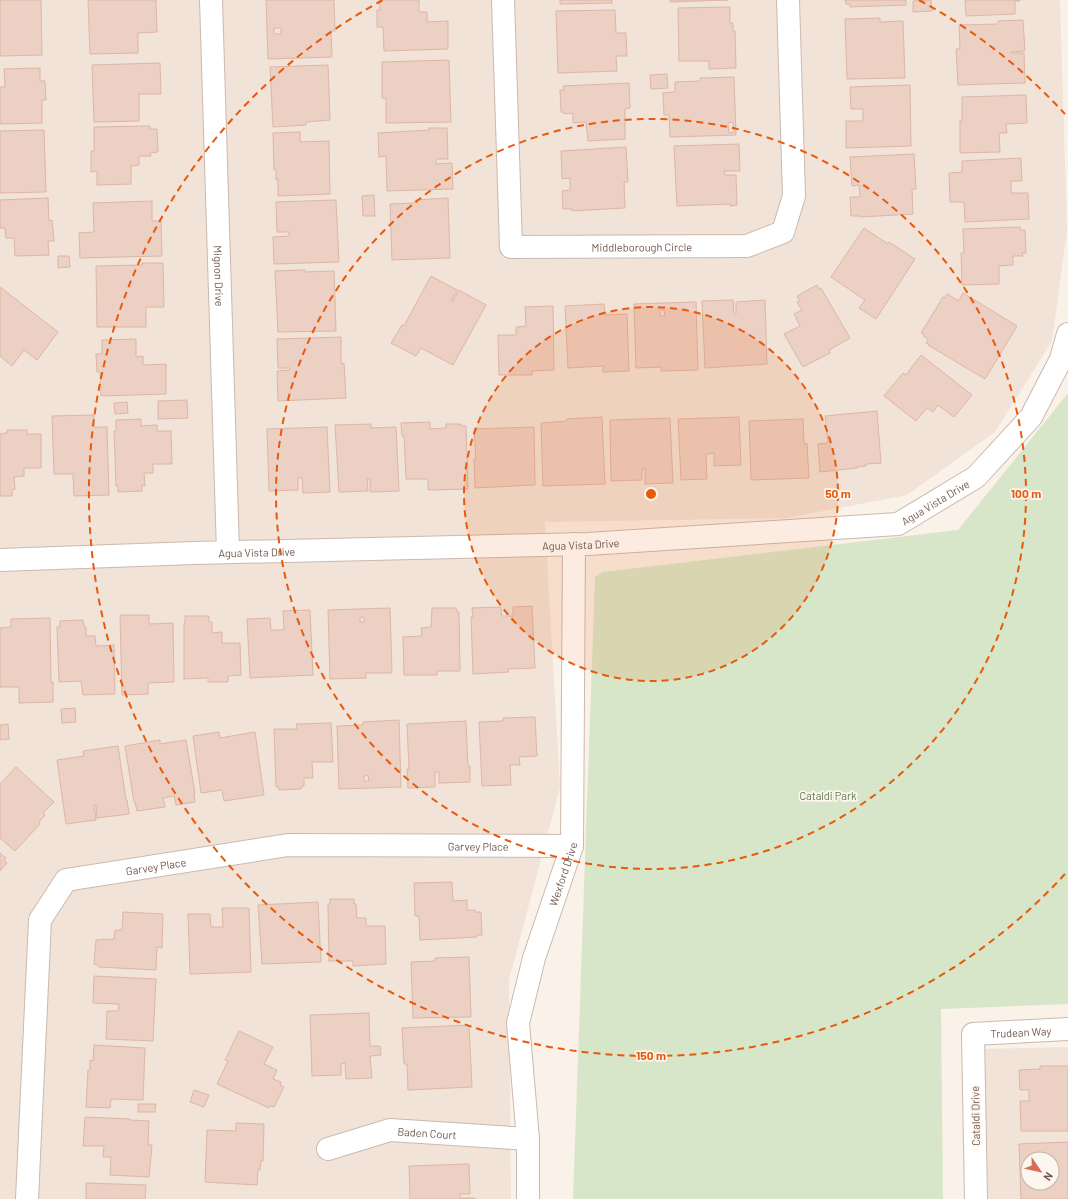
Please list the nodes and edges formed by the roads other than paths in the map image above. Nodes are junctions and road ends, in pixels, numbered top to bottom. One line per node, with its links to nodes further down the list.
1 (211, 0): 6 (street, Mignon Drive)
2 (503, 0): 3 (street, Middleborough Circle)
3 (788, 0)
4 (1068, 334): 5 (street, Agua Vista Drive)
5 (574, 544): 6 (street, Agua Vista Drive); 8 (street, Wexford Drive)
6 (228, 552): 7 (street, Agua Vista Drive)
7 (0, 560)
8 (572, 846): 11 (street, Wexford Drive); 13 (street, Garvey Place)
9 (1068, 1029): 10 (street, Trudean Way)
10 (973, 1034): 15 (street, Cataldi Drive)
11 (528, 1139): 12 (street, Baden Court); 14 (street, Wexford Drive)
12 (328, 1149)
13 (28, 1199)
14 (528, 1199)
15 (976, 1199)

